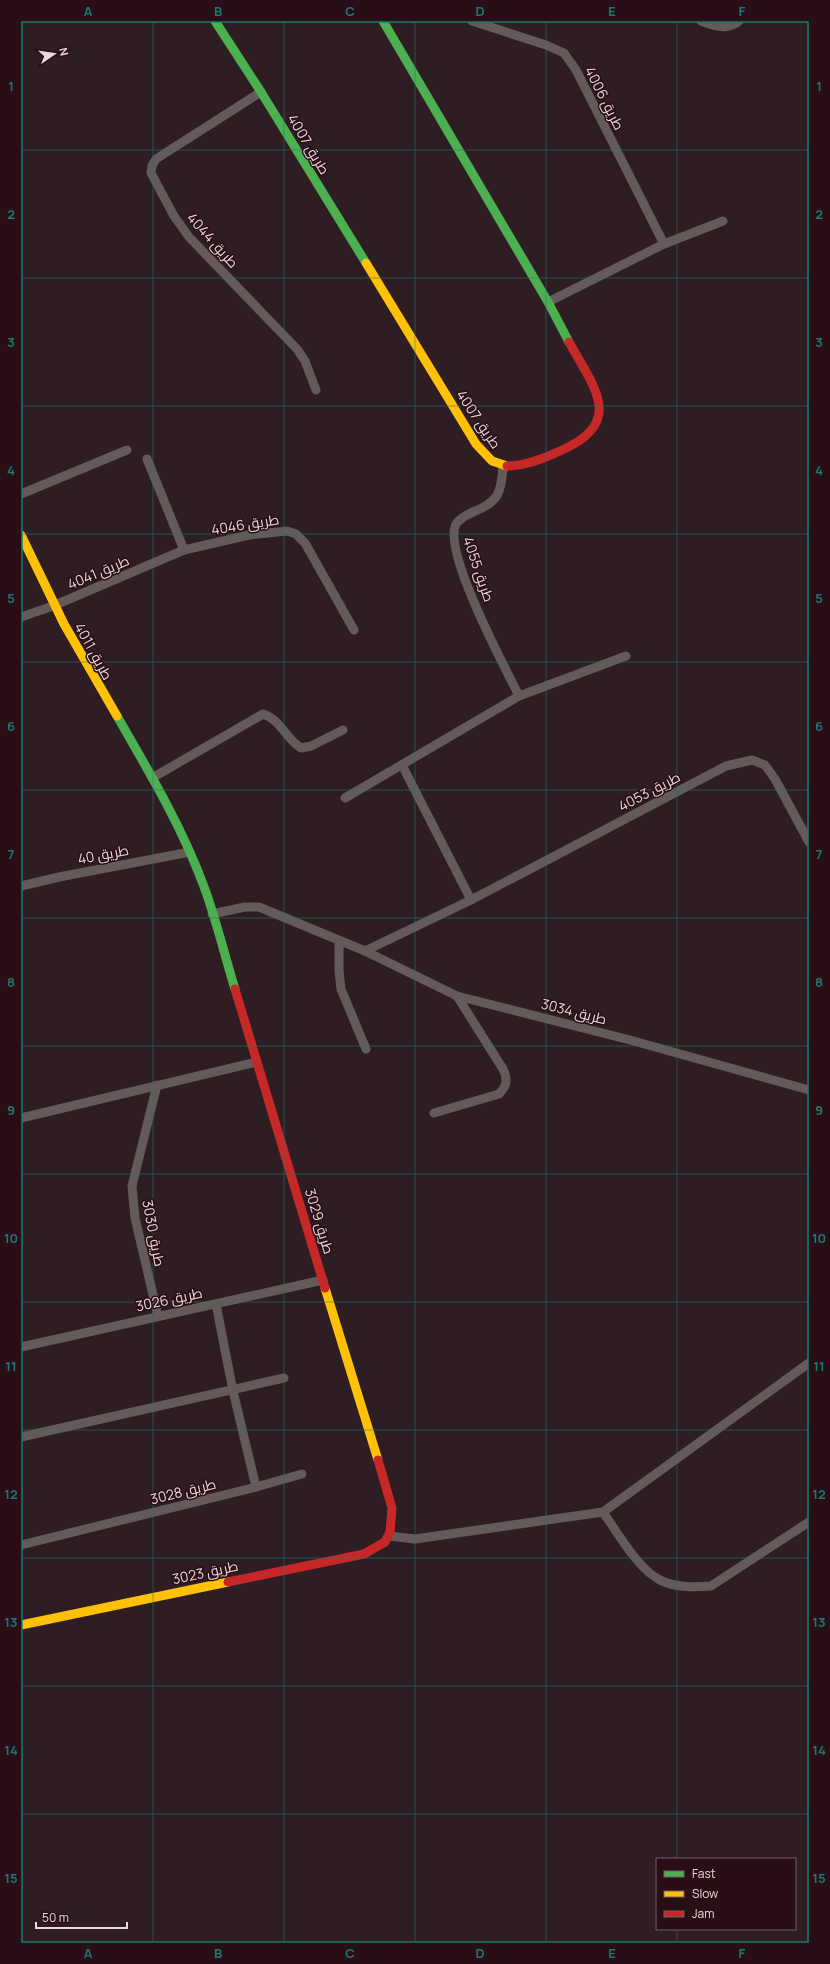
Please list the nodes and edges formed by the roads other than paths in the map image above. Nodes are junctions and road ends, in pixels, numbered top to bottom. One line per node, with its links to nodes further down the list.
1 (215, 21): 6 (street, طريق 4007)
2 (383, 21): 9 (street, طريق 4007)
3 (472, 21): 8 (street, طريق 4006)
4 (701, 21): 5 (street)
5 (739, 21)
6 (261, 92): 10 (street, طريق 4044); 13 (street, طريق 4007)
7 (723, 221): 8 (street)
8 (664, 244): 9 (street)
9 (548, 302): 13 (street, طريق 4007)
10 (316, 390)
11 (127, 450): 14 (street)
12 (147, 459): 16 (street)
13 (503, 466): 21 (street, طريق 4055)
14 (21, 494)
15 (21, 535): 17 (street, طريق 4011)
16 (184, 550): 17 (street, طريق 4041); 19 (street, طريق 4046)
17 (53, 606): 18 (street, طريق 4041); 24 (street, طريق 4011)
18 (21, 617)
19 (354, 630)
20 (626, 656): 21 (street)
21 (519, 696): 23 (street)
22 (343, 730): 24 (street)
23 (402, 764): 25 (street); 29 (street)
24 (152, 778): 27 (street, طريق 4011)
25 (345, 798)
26 (809, 842): 29 (street, طريق 4053)
27 (190, 852): 28 (street, طريق 40); 30 (street, طريق 4011)
28 (21, 886)
29 (471, 900): 32 (street, طريق 4053)
30 (212, 914): 31 (street, طريق 3034); 35 (street, طريق 3029)
31 (339, 941): 32 (street, طريق 3034); 34 (street)
32 (365, 952): 33 (street, طريق 3034)
33 (457, 996): 37 (street, طريق 3034); 38 (street)
34 (366, 1049)
35 (257, 1062): 36 (street); 40 (street, طريق 3029)
36 (157, 1085): 39 (street); 42 (street, طريق 3030)
37 (809, 1090)
38 (434, 1113)
39 (21, 1118)
40 (323, 1280): 41 (street, طريق 3026); 52 (street, طريق 3029)
41 (216, 1304): 42 (street, طريق 3026); 46 (street)
42 (158, 1316): 43 (street, طريق 3026)
43 (21, 1347)
44 (809, 1363): 50 (street)
45 (284, 1378): 46 (street)
46 (233, 1391): 47 (street); 49 (street)
47 (21, 1437)
48 (302, 1474): 49 (street, طريق 3028)
49 (256, 1487): 53 (street, طريق 3028)
50 (603, 1512): 51 (street); 52 (street)
51 (809, 1522)
52 (389, 1536): 54 (street, طريق 3023)
53 (21, 1545)
54 (21, 1625)

